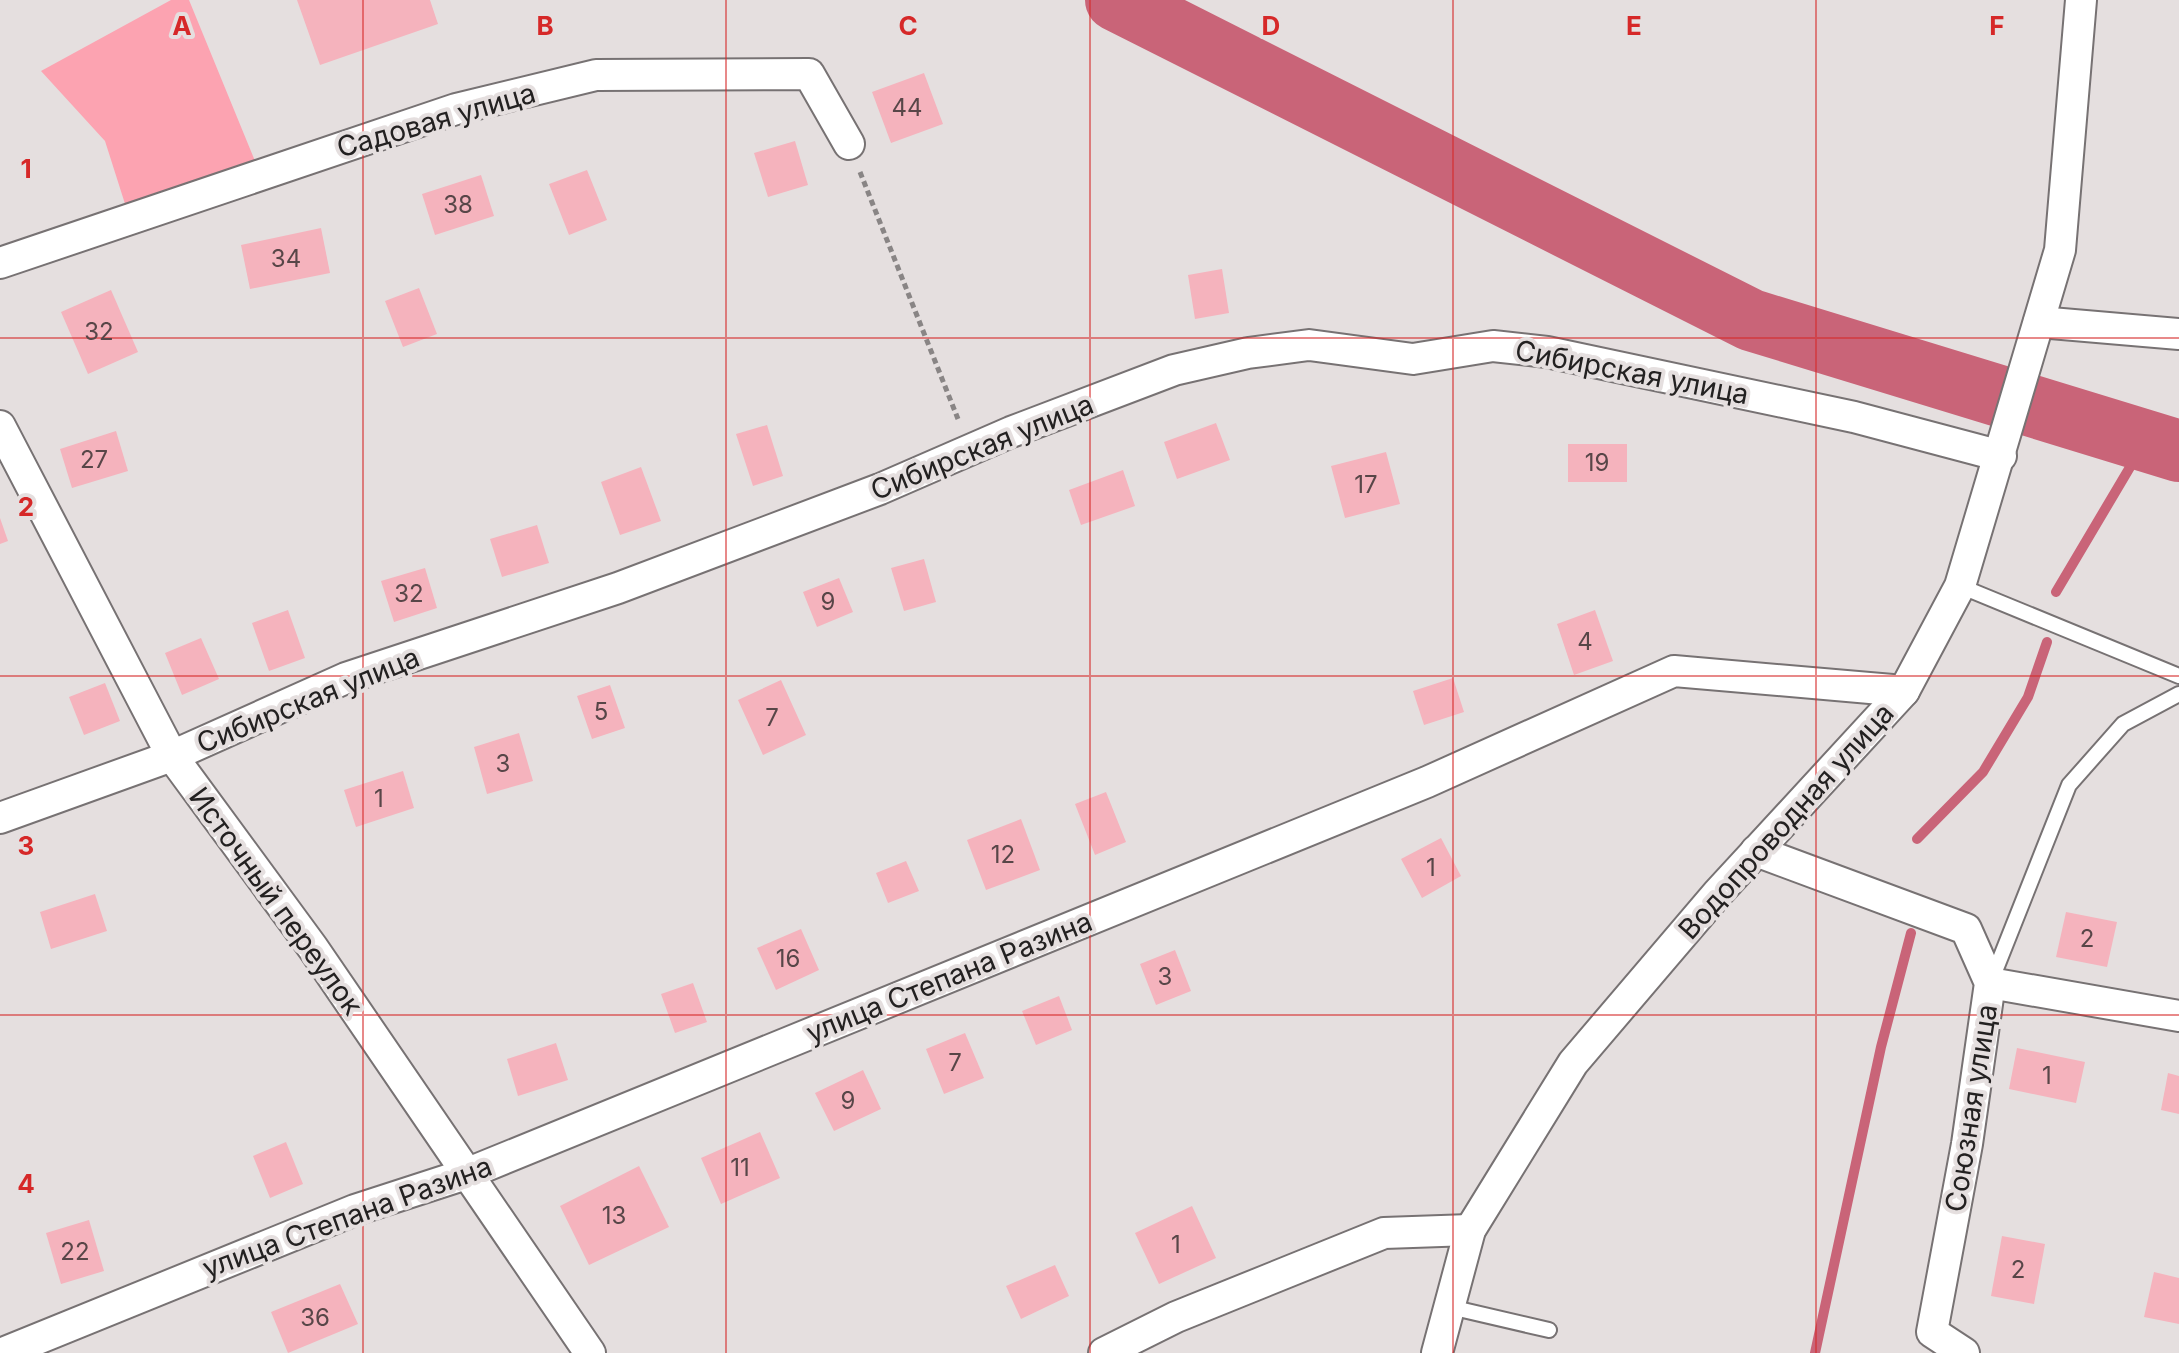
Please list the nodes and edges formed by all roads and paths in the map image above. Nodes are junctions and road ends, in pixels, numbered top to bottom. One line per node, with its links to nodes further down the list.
1 (2081, 0): 4 (street, Водопроводная улица)
2 (849, 144): 3 (street, Садовая улица); 7 (path)
3 (0, 263)
4 (2039, 322): 5 (street); 8 (street, Водопроводная улица)
5 (2179, 334)
6 (0, 426): 13 (street, Источный переулок)
7 (970, 450): 8 (street, Сибирская улица); 13 (street, Сибирская улица)
8 (2001, 456): 9 (street, Водопроводная улица)
9 (1960, 586): 10 (lane); 11 (street, Водопроводная улица)
10 (2179, 676)
11 (1904, 691): 15 (street, Водопроводная улица); 18 (street, улица Степана Разина)
12 (2179, 694): 16 (lane)
13 (172, 756): 14 (street, Сибирская улица); 18 (street, Источный переулок)
14 (0, 818)
15 (1756, 851): 16 (street, Союзная улица); 19 (street, Водопроводная улица)
16 (1990, 983): 17 (street); 26 (street, Союзная улица)
17 (2179, 1016)
18 (466, 1174): 22 (street, улица Степана Разина); 23 (street, Источный переулок)
19 (1470, 1230): 20 (street, Водопроводная улица); 24 (street)
20 (1450, 1307): 21 (lane); 25 (street, Водопроводная улица)
21 (1549, 1330)
22 (15, 1351)
23 (590, 1353)
24 (1104, 1353)
25 (1437, 1353)
26 (1964, 1353)

